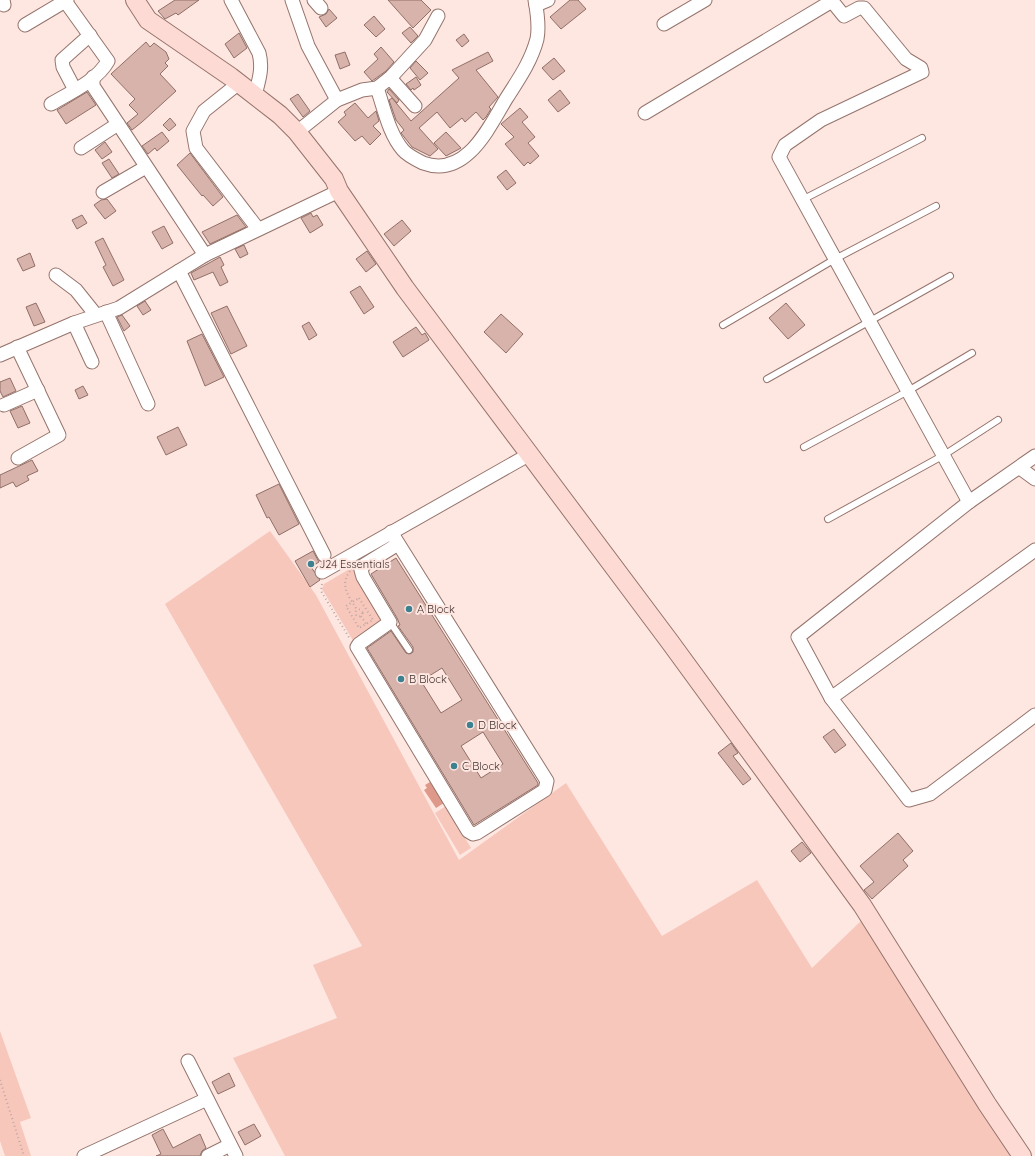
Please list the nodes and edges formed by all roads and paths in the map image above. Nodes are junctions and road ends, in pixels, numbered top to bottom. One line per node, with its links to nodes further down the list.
1 (66, 0): 11 (street); 12 (street)
2 (135, 0): 15 (street)
3 (231, 0): 18 (street)
4 (292, 0): 19 (street)
5 (548, 0): 8 (street)
6 (705, 0): 10 (street)
7 (832, 1): 22 (street); 30 (street)
8 (535, 3): 16 (street)
9 (438, 16): 14 (street)
10 (664, 24)
11 (25, 25)
12 (90, 35): 13 (street); 17 (street)
13 (93, 77): 17 (street); 23 (street)
14 (390, 78): 16 (street); 21 (street)
15 (239, 83): 18 (street); 32 (street)
16 (377, 88): 19 (street)
17 (75, 90): 20 (street)
18 (255, 95): 24 (street)
19 (337, 100): 24 (street)
20 (51, 104)
21 (415, 106)
22 (645, 113)
23 (118, 124): 26 (street); 27 (street)
24 (297, 132): 28 (street)
25 (922, 138): 30 (lane)
26 (81, 148)
27 (146, 167): 29 (street); 33 (street)
28 (339, 191): 32 (street); 53 (street)
29 (103, 192)
30 (802, 200): 34 (street)
31 (936, 206): 34 (lane)
32 (258, 229): 33 (street)
33 (205, 255): 35 (street)
34 (835, 259): 39 (street); 41 (lane)
35 (179, 271): 38 (street); 66 (street)
36 (56, 275): 38 (street)
37 (950, 276): 39 (lane)
38 (101, 313): 40 (street); 49 (street)
39 (870, 322): 46 (lane); 48 (street)
40 (74, 323): 42 (street); 45 (street)
41 (723, 325)
42 (17, 347): 44 (street); 47 (street)
43 (972, 353): 48 (lane)
44 (0, 354)
45 (92, 362)
46 (766, 379)
47 (38, 390): 50 (street); 56 (street)
48 (908, 391): 52 (lane); 54 (street)
49 (148, 404)
50 (4, 406)
51 (998, 420): 54 (lane)
52 (804, 447)
53 (530, 454): 61 (street); 85 (street)
54 (944, 455): 59 (street); 60 (lane)
55 (1035, 456): 57 (street)
56 (18, 458)
57 (1020, 468): 58 (street); 59 (street)
58 (1035, 479)
59 (969, 502): 76 (street)
60 (828, 519)
61 (391, 532): 62 (street); 63 (street)
62 (378, 539): 65 (street); 68 (street)
63 (398, 544): 65 (street); 72 (street)
64 (1035, 550): 76 (street)
65 (386, 551): 67 (street)
66 (324, 555)
67 (364, 565): 69 (path); 72 (street)
68 (322, 578): 74 (path)
69 (352, 601): 70 (path); 73 (path); 73 (path)
70 (357, 610): 71 (path); 71 (path)
71 (361, 616): 73 (path)
72 (390, 622): 75 (lane)
73 (366, 624)
74 (353, 644)
75 (409, 650)
76 (831, 698): 77 (street)
77 (1035, 715)
78 (188, 1061): 80 (street)
79 (0, 1080): 82 (path)
80 (208, 1099): 81 (street); 83 (street)
81 (233, 1151): 84 (street)
82 (24, 1156)
83 (84, 1156)
84 (208, 1156)
85 (1022, 1156)

